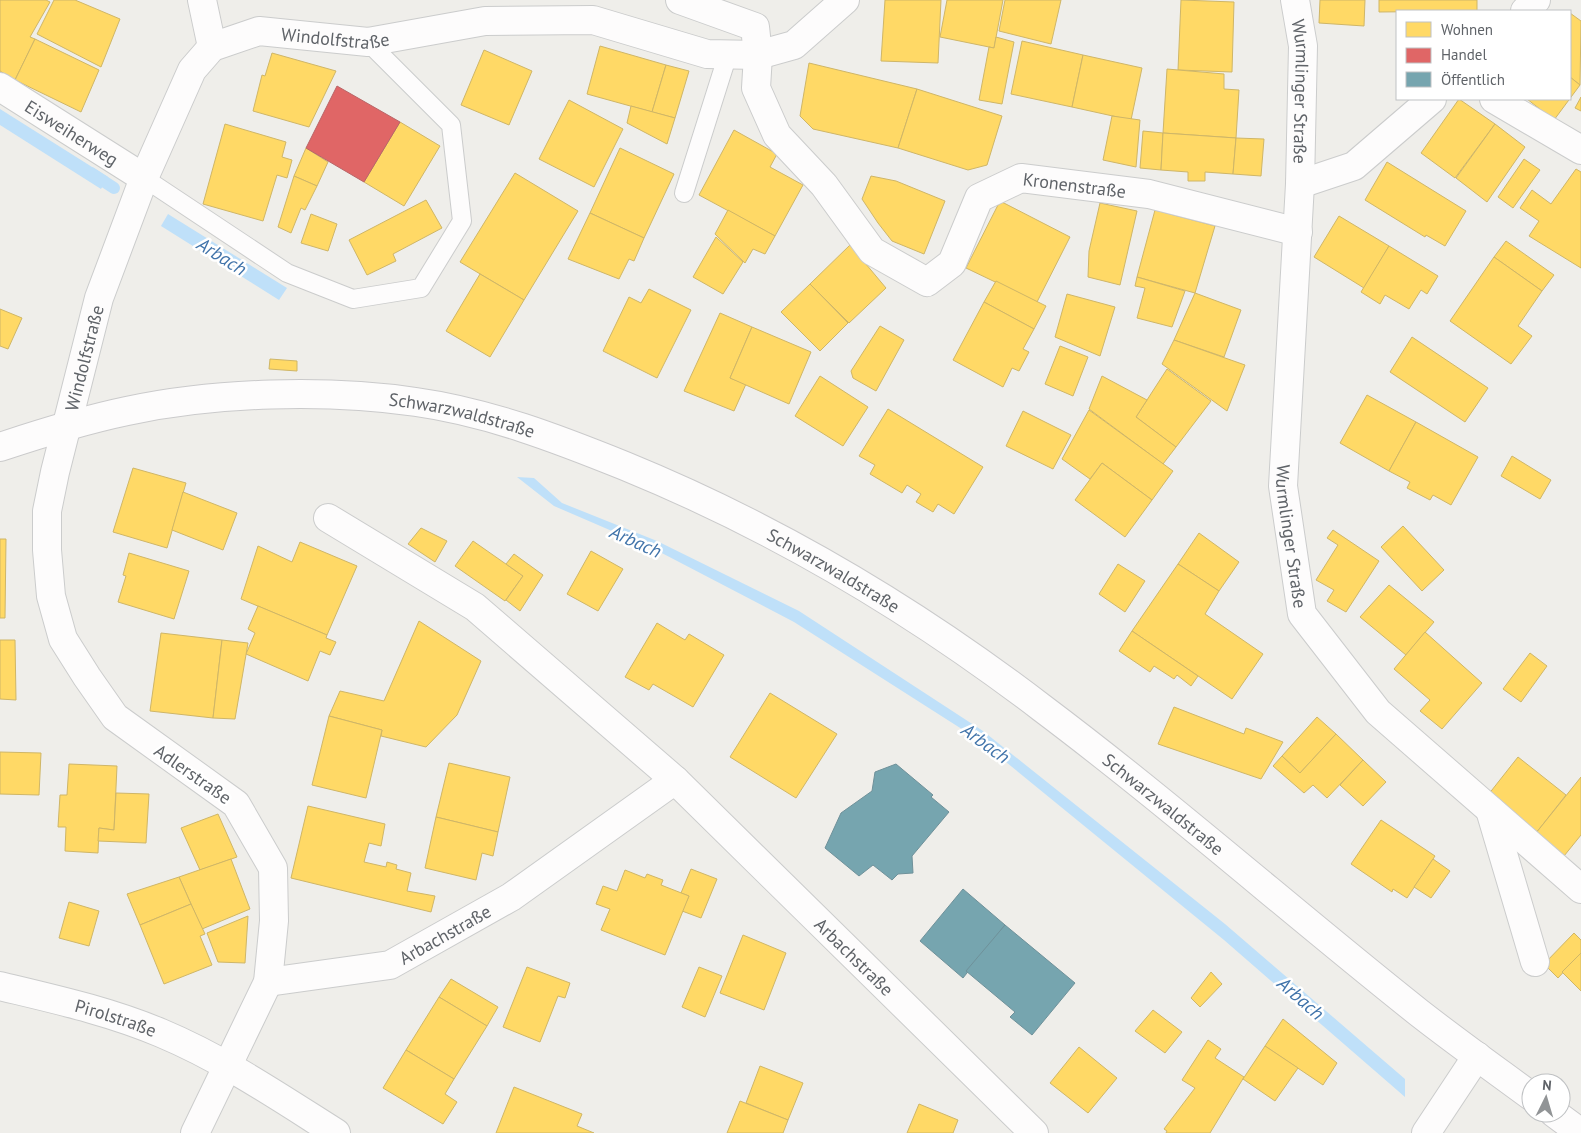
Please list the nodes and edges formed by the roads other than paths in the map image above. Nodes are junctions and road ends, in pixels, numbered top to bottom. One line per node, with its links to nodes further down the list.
1 (202, 0): 8 (street)
2 (680, 0): 10 (street)
3 (845, 0): 10 (street, Windolfstraße)
4 (1295, 0): 16 (street, Wurmlinger Straße)
5 (1536, 0): 6 (street)
6 (1525, 10)
7 (368, 42): 8 (street, Windolfstraße); 9 (street, Windolfstraße); 15 (lane)
8 (212, 47): 15 (street, Windolfstraße)
9 (728, 54): 10 (street, Windolfstraße); 17 (lane)
10 (758, 55): 18 (street, Kronenstraße)
11 (0, 87): 15 (street, Eisweiherweg)
12 (1431, 100): 16 (street, Wurmlinger Straße)
13 (1496, 100): 14 (street)
14 (1581, 150)
15 (144, 178): 19 (street, Windolfstraße)
16 (1300, 184): 18 (street, Wurmlinger Straße)
17 (684, 193)
18 (1298, 232): 23 (street, Wurmlinger Straße)
19 (68, 425): 20 (street, Schwarzwaldstraße); 26 (street, Adlerstraße); 28 (street, Schwarzwaldstraße)
20 (0, 447)
21 (328, 518): 22 (street, Arbachstraße)
22 (675, 780): 26 (street, Arbachstraße); 34 (street, Arbachstraße)
23 (1490, 810): 24 (street, Wurmlinger Straße); 25 (street)
24 (1581, 889)
25 (1535, 962)
26 (268, 982): 29 (street, Adlerstraße)
27 (0, 986): 29 (street, Pirolstraße)
28 (1477, 1056): 30 (street, Schwarzwaldstraße); 35 (street)
29 (227, 1065): 32 (street, Adlerstraße); 33 (street, Pirolstraße)
30 (1521, 1089)
31 (1568, 1123): 36 (street)
32 (195, 1133)
33 (336, 1133)
34 (1034, 1133)
35 (1426, 1133)
36 (1581, 1133)

